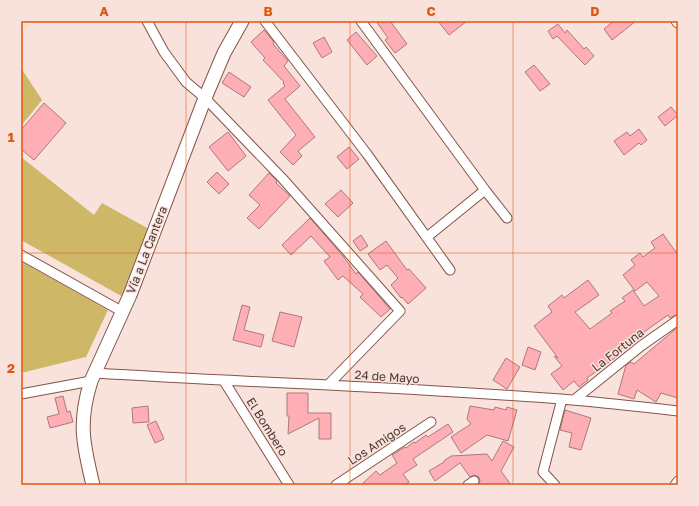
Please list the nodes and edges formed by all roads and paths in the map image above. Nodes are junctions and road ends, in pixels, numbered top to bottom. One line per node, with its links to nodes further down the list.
1 (147, 21): 5 (street)
2 (242, 21): 5 (main road, Vía a La Cantera)
3 (265, 21): 8 (street)
4 (361, 21): 6 (street)
5 (204, 98): 11 (main road, Vía a La Cantera); 15 (street)
6 (485, 190): 7 (street); 8 (street)
7 (507, 218)
8 (427, 238): 10 (street)
9 (21, 255): 11 (street)
10 (450, 270)
11 (123, 312): 13 (main road, Vía a La Cantera)
12 (678, 320): 18 (street, La Fortuna)
13 (93, 377): 14 (street, 24 de Mayo); 16 (street, 24 de Mayo); 23 (main road, Vía a La Cantera)
14 (224, 381): 15 (street, 24 de Mayo); 22 (street, El Bombero)
15 (328, 385): 17 (street, 24 de Mayo)
16 (21, 394)
17 (562, 399): 18 (street, 24 de Mayo); 25 (street)
18 (574, 400): 19 (street, 24 de Mayo)
19 (678, 411)
20 (431, 422): 24 (street, Los Amigos)
21 (678, 482): 26 (street)
22 (286, 484)
23 (92, 485)
24 (336, 485)
25 (556, 485)
26 (675, 485)

